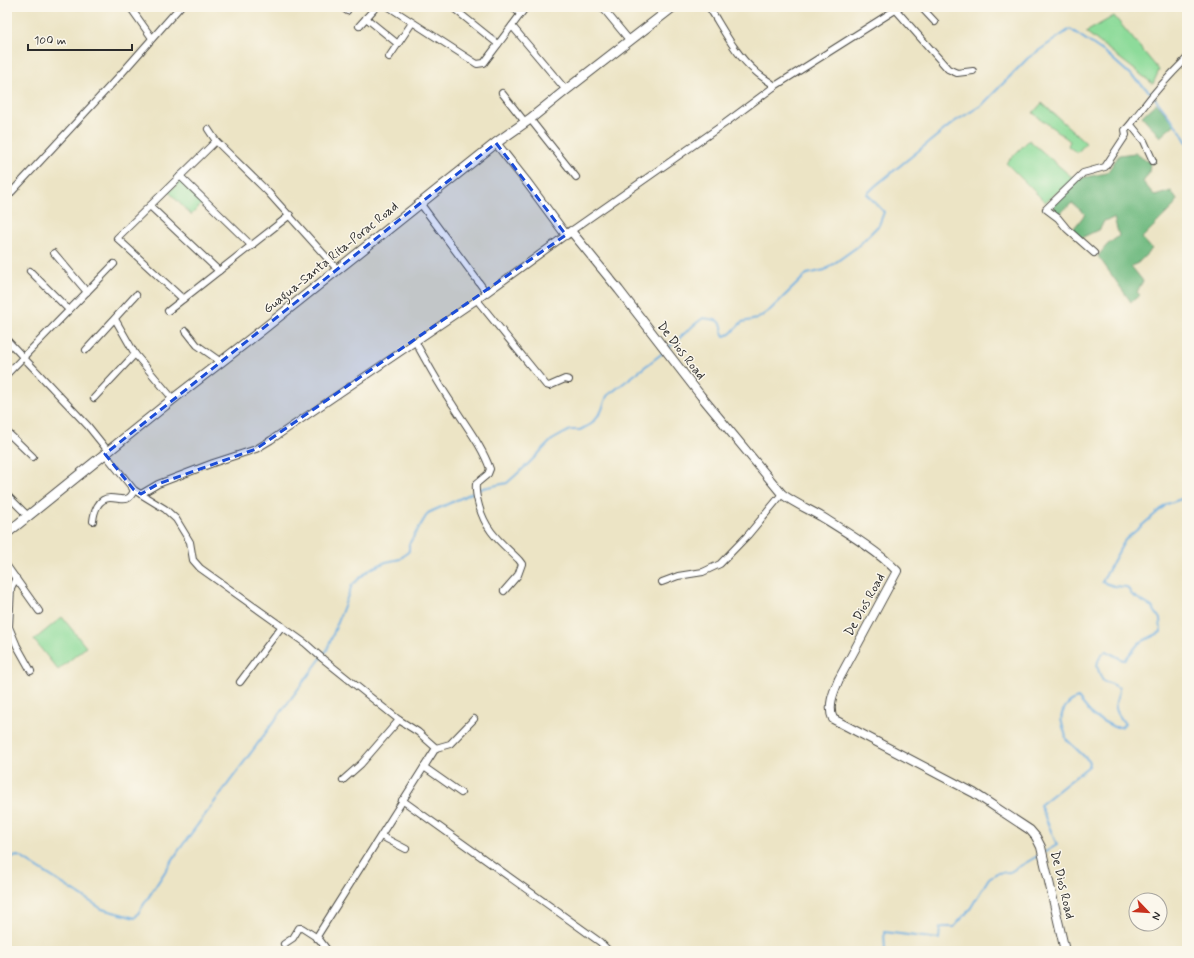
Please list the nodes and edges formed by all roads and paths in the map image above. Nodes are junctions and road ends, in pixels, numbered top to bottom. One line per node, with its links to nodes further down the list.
1 (130, 7): 19 (street)
2 (180, 7): 19 (street)
3 (376, 7): 14 (street)
4 (389, 7): 16 (street)
5 (452, 7): 22 (street)
6 (513, 7): 13 (street)
7 (526, 7): 13 (street)
8 (602, 7): 20 (street)
9 (673, 7): 20 (main road, Guagua-Santa Rita-Porac Road)
10 (709, 7): 26 (street)
11 (921, 7): 15 (street)
12 (898, 8): 25 (street); 26 (street)
13 (520, 14): 18 (street)
14 (366, 18): 17 (street); 21 (street)
15 (935, 22)
16 (412, 23): 21 (street); 22 (street)
17 (359, 26)
18 (512, 26): 22 (street); 27 (street)
19 (152, 38): 37 (street)
20 (630, 40): 27 (main road, Guagua-Santa Rita-Porac Road)
21 (398, 44): 23 (street)
22 (498, 44)
23 (389, 57)
24 (1187, 58): 30 (street)
25 (973, 71)
26 (775, 86): 41 (street)
27 (566, 90): 29 (main road, Guagua-Santa Rita-Porac Road)
28 (502, 94): 29 (street)
29 (528, 121): 33 (main road, Guagua-Santa Rita-Porac Road); 36 (street)
30 (1131, 125): 34 (street); 44 (street)
31 (208, 129): 32 (street)
32 (216, 141): 35 (street); 40 (street)
33 (496, 143): 38 (main road, Guagua-Santa Rita-Porac Road); 41 (street, De Dios Road)
34 (1153, 161)
35 (180, 176): 39 (street); 42 (street)
36 (576, 176)
37 (7, 197)
38 (420, 203): 46 (main road, Guagua-Santa Rita-Porac Road); 50 (street)
39 (150, 206): 48 (street); 52 (street)
40 (290, 215): 42 (street); 46 (street)
41 (569, 233): 50 (street); 73 (street, De Dios Road)
42 (252, 246): 48 (street)
43 (54, 253): 49 (street)
44 (1094, 253)
45 (114, 264): 49 (street)
46 (337, 269): 63 (main road, Guagua-Santa Rita-Porac Road)
47 (30, 271): 54 (street)
48 (219, 271): 52 (street)
49 (87, 292): 54 (street)
50 (486, 292): 53 (street)
51 (136, 296): 56 (street)
52 (183, 299): 55 (street)
53 (477, 300): 59 (street); 65 (street)
54 (69, 310): 62 (street)
55 (168, 311)
56 (115, 319): 60 (street); 61 (street)
57 (186, 331): 63 (street)
58 (7, 340): 62 (street)
59 (415, 341): 72 (street); 81 (street)
60 (86, 350)
61 (135, 354): 66 (street); 67 (street)
62 (24, 357): 64 (street); 69 (street)
63 (221, 362): 67 (main road, Guagua-Santa Rita-Porac Road)
64 (7, 374)
65 (569, 380)
66 (94, 398)
67 (173, 399): 69 (main road, Guagua-Santa Rita-Porac Road)
68 (7, 432): 70 (street)
69 (107, 452): 71 (street); 75 (main road, Guagua-Santa Rita-Porac Road)
70 (33, 457)
71 (134, 490): 72 (street); 76 (street)
72 (141, 494): 83 (street)
73 (782, 494): 80 (street); 100 (street, De Dios Road)
74 (7, 495): 75 (street)
75 (28, 516): 77 (main road, Guagua-Santa Rita-Porac Road)
76 (93, 521)
77 (7, 533)
78 (7, 566): 79 (street)
79 (16, 578): 82 (street); 84 (street)
80 (662, 582)
81 (504, 591)
82 (39, 611)
83 (282, 626): 86 (street); 88 (street)
84 (8, 628): 85 (street)
85 (30, 671)
86 (240, 682)
87 (474, 718): 89 (street)
88 (399, 720): 89 (street); 91 (street)
89 (436, 748): 90 (street)
90 (424, 767): 92 (street); 93 (street)
91 (343, 780)
92 (461, 792)
93 (402, 800): 94 (street); 99 (street)
94 (380, 836): 95 (street); 96 (street)
95 (406, 849)
96 (316, 938): 97 (street); 98 (street)
97 (284, 944)
98 (328, 951)
99 (609, 951)
100 (1065, 951)

